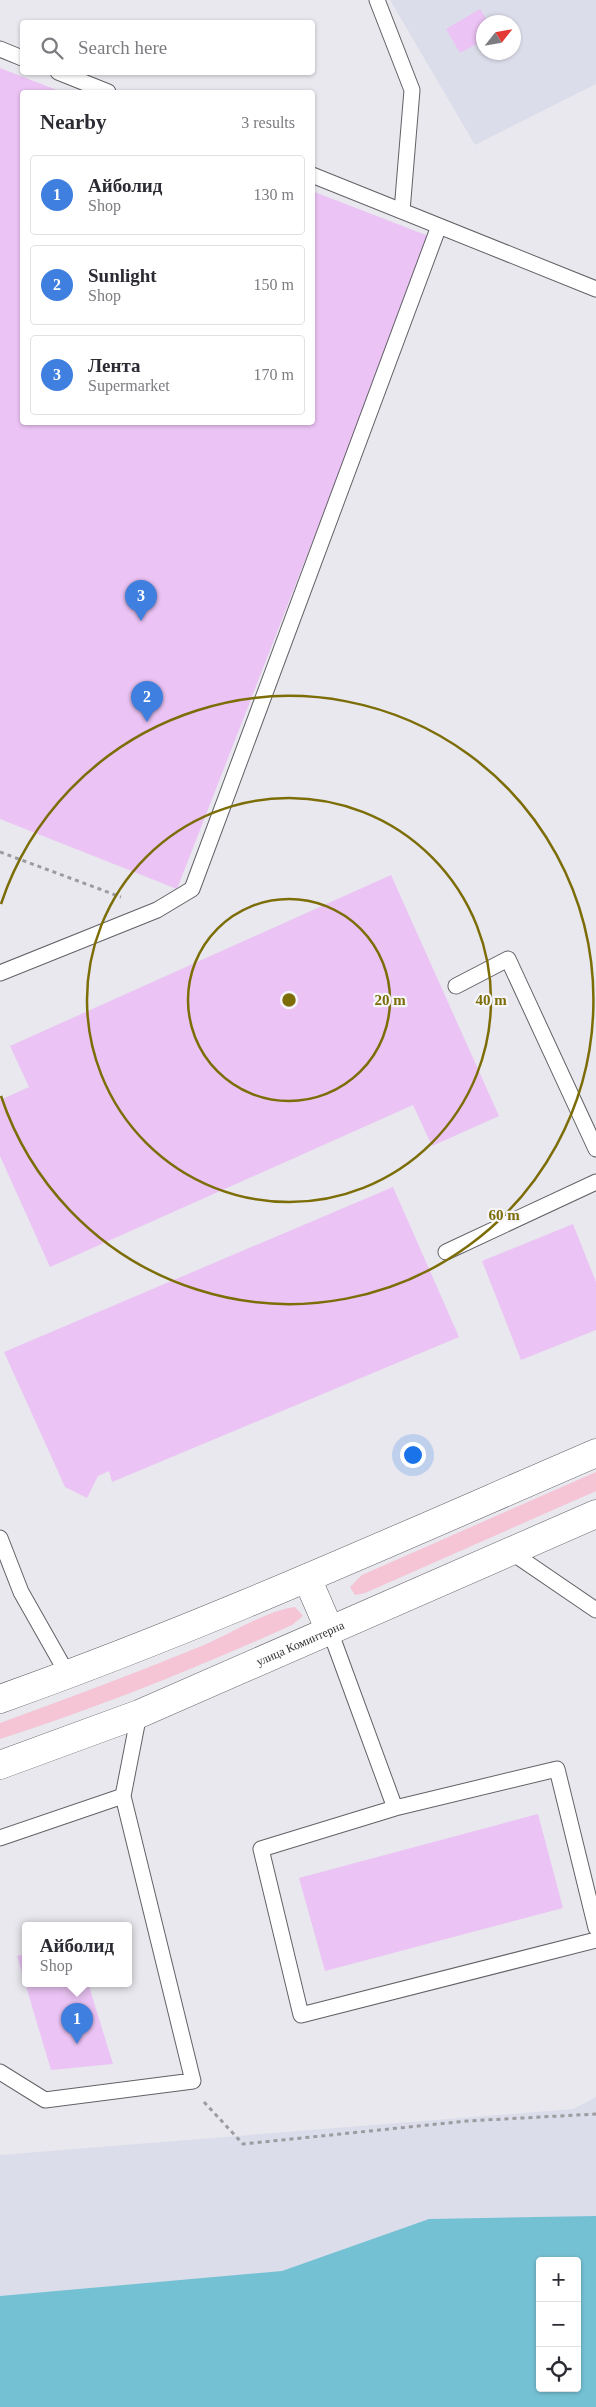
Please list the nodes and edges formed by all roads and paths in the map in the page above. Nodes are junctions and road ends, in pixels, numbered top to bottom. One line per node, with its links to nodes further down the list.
1 (377, 0): 7 (lane)
2 (0, 49): 3 (lane)
3 (20, 57)
4 (66, 75): 5 (lane)
5 (103, 90)
6 (315, 176): 7 (lane)
7 (402, 211): 8 (lane)
8 (439, 226): 9 (lane); 11 (lane)
9 (596, 289)
10 (0, 852): 11 (path)
11 (157, 910): 12 (lane)
12 (0, 974)
13 (456, 986): 14 (lane)
14 (596, 1148)
15 (596, 1182): 16 (lane)
16 (446, 1252)
17 (596, 1453): 21 (main road)
18 (596, 1514): 20 (main road, улица Коминтерна)
19 (0, 1538): 24 (lane)
20 (511, 1552): 22 (lane); 23 (main road, улица Коминтерна)
21 (307, 1578): 23 (main road); 24 (main road)
22 (596, 1610)
23 (330, 1631): 26 (main road, улица Коминтерна); 29 (lane)
24 (68, 1675): 25 (main road)
25 (0, 1699)
26 (139, 1714): 27 (main road, улица Коминтерна); 28 (lane)
27 (0, 1765)
28 (124, 1796): 30 (lane); 34 (lane)
29 (395, 1808): 31 (lane); 32 (lane)
30 (0, 1838)
31 (596, 1928)
32 (596, 1940)
33 (0, 2072): 34 (lane)
34 (193, 2081): 35 (path)
35 (596, 2114)

